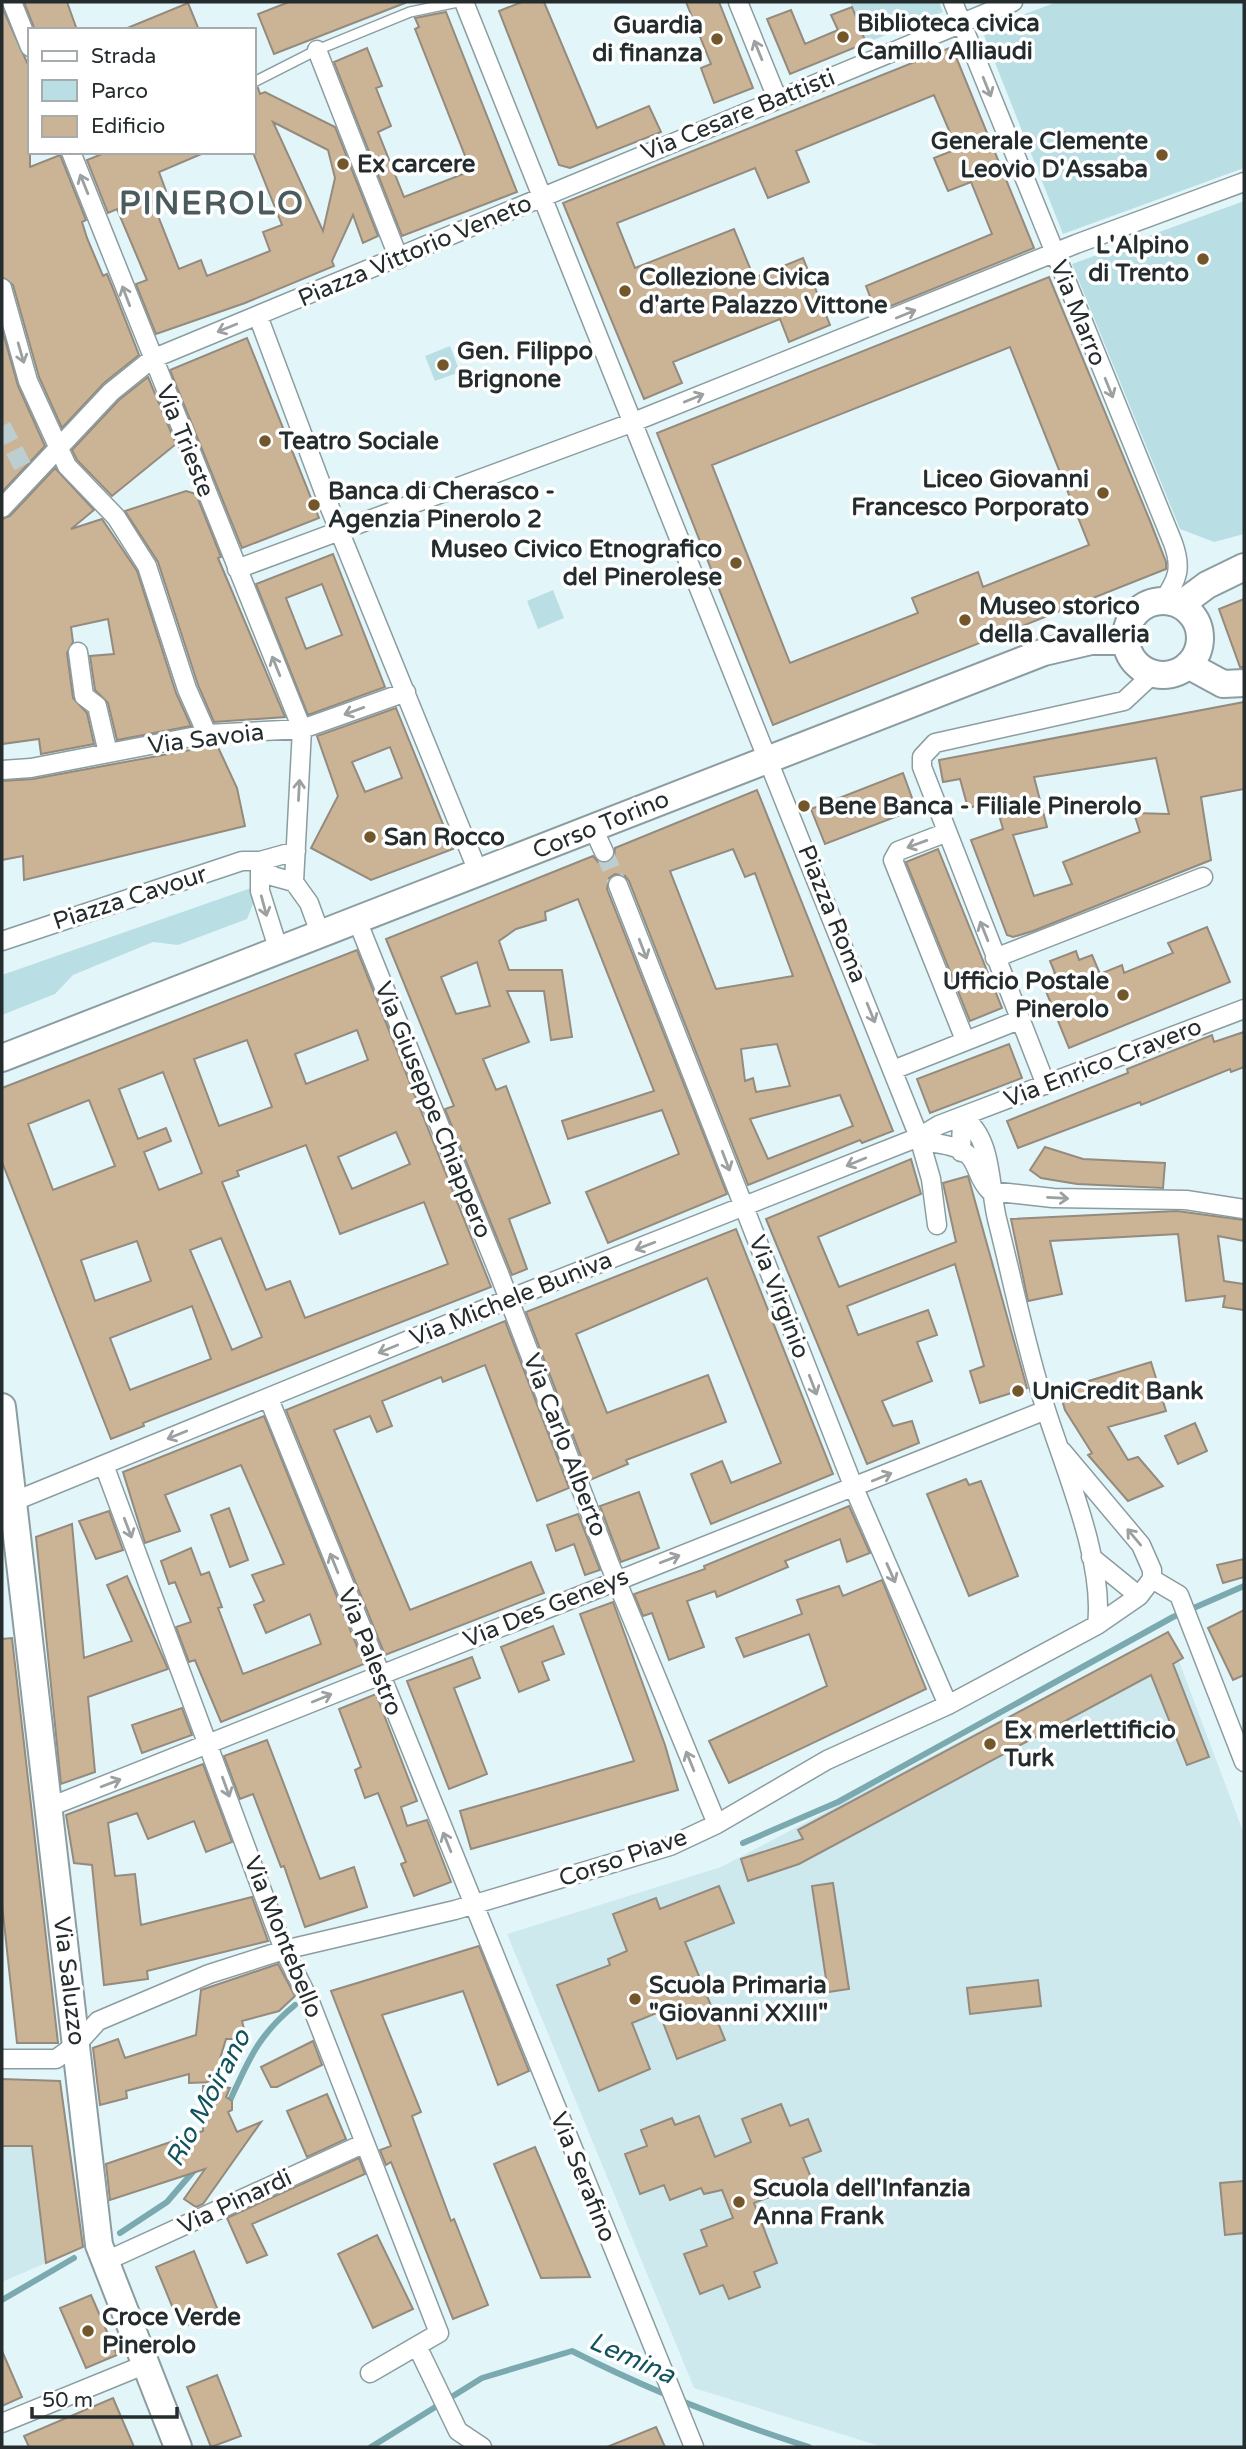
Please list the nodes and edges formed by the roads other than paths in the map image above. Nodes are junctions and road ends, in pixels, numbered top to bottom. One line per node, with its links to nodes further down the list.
1 (12, 2): 8 (street)
2 (458, 2): 9 (lane)
3 (464, 2): 14 (street)
4 (738, 2): 11 (street, one-way to 4)
5 (953, 2): 7 (street, Via Marro)
6 (1013, 2): 7 (street, Via Cesare Battisti)
7 (962, 23): 11 (street, Via Cesare Battisti); 15 (street, Via Marro, one-way to 15)
8 (28, 42)
9 (317, 50): 10 (lane); 16 (street)
10 (256, 81)
11 (777, 98): 14 (street, Via Cesare Battisti)
12 (75, 154): 19 (street, Via Trieste, one-way to 12)
13 (1244, 183): 15 (street)
14 (542, 198): 16 (street, Piazza Vittorio Veneto); 20 (street, Piazza Vittorio Veneto)
15 (1055, 255): 20 (street, one-way to 15); 26 (street, Via Marro, one-way to 26)
16 (399, 259): 18 (street, Piazza Vittorio Veneto)
17 (2, 288): 21 (street, one-way to 21)
18 (258, 316): 19 (street, Piazza Vittorio Veneto, one-way to 19); 23 (street)
19 (152, 359): 21 (street, Piazza Vittorio Veneto); 25 (street, Via Trieste)
20 (631, 423): 23 (street); 36 (street, Piazza Vittorio Veneto)
21 (59, 449): 22 (street, Piazza Vittorio Veneto); 34 (street)
22 (2, 508)
23 (341, 531): 25 (street); 32 (street)
24 (1244, 567): 26 (main road)
25 (237, 569): 33 (street, Via Trieste, one-way to 25)
26 (1172, 603): 27 (main road); 29 (main road)
27 (1127, 641): 30 (main road); 36 (main road, Corso Torino)
28 (78, 652): 35 (street)
29 (1188, 665): 30 (main road); 31 (main road)
30 (1154, 673): 39 (street)
31 (1244, 683)
32 (406, 692): 33 (street, Via Savoia, one-way to 33); 43 (street)
33 (302, 729): 34 (street, Via Savoia); 40 (street, one-way to 33)
34 (207, 734): 35 (street, Via Savoia)
35 (108, 753): 37 (street, Via Savoia)
36 (770, 759): 38 (main road, Corso Torino); 56 (street, Piazza Roma, one-way to 56)
37 (2, 770)
38 (593, 828): 41 (street); 43 (main road, Corso Torino)
39 (946, 833): 51 (street, one-way to 39); 54 (street, one-way to 54)
40 (296, 851): 42 (street, Piazza Cavour); 45 (street)
41 (604, 852)
42 (260, 861): 45 (street); 49 (street, Piazza Cavour); 50 (street, one-way to 50)
43 (479, 874): 47 (main road, Corso Torino)
44 (1203, 877): 51 (street)
45 (294, 882): 48 (street)
46 (618, 885): 62 (street, Via Virginio, one-way to 62)
47 (357, 920): 48 (main road, Corso Torino); 65 (street, Via Giuseppe Chiappero)
48 (320, 933): 50 (main road, Corso Torino)
49 (2, 941)
50 (278, 948): 55 (main road, Corso Torino)
51 (995, 958): 53 (street)
52 (1244, 1009): 57 (street, Via Enrico Cravero)
53 (1019, 1020): 54 (street); 57 (street)
54 (965, 1040): 56 (street)
55 (2, 1058)
56 (893, 1070): 59 (street, Piazza Roma)
57 (1046, 1085): 58 (street, Via Enrico Cravero)
58 (962, 1117): 59 (street, Via Michele Buniva); 60 (street); 61 (street)
59 (919, 1137): 60 (street); 62 (street, Via Michele Buniva, one-way to 62); 64 (street)
60 (961, 1152): 61 (street)
61 (990, 1191): 63 (street, one-way to 63); 68 (street)
62 (744, 1207): 65 (street, Via Michele Buniva, one-way to 65); 71 (street, Via Virginio, one-way to 71)
63 (1244, 1209)
64 (937, 1225)
65 (509, 1299): 66 (street, Via Michele Buniva, one-way to 66); 75 (street, Via Carlo Alberto)
66 (269, 1399): 70 (street, Via Michele Buniva, one-way to 70); 78 (street, Via Palestro, one-way to 66)
67 (2, 1407): 72 (main road, Via Saluzzo)
68 (1046, 1410): 69 (street); 71 (street, Via Des Geneys, one-way to 68)
69 (1062, 1451): 73 (street); 74 (street, one-way to 69)
70 (104, 1465): 72 (street, Via Michele Buniva); 80 (street, Via Montebello, one-way to 80)
71 (854, 1488): 75 (street, Via Des Geneys, one-way to 71); 79 (street, Via Virginio, one-way to 79)
72 (7, 1504): 82 (main road, Via Saluzzo)
73 (1091, 1557): 76 (street); 77 (street)
74 (1152, 1579): 76 (street, Corso Piave); 81 (street)
75 (616, 1580): 78 (street, Via Des Geneys); 83 (street, Via Carlo Alberto, one-way to 75)
76 (1139, 1596): 77 (street, Corso Piave)
77 (1097, 1625): 79 (street, Corso Piave)
78 (379, 1675): 80 (street, Via Des Geneys, one-way to 78); 84 (street, Via Palestro, one-way to 78)
79 (948, 1705): 83 (street, Corso Piave)
80 (210, 1744): 82 (street, Via Des Geneys, one-way to 80); 85 (street, Via Montebello, one-way to 85)
81 (1244, 1762)
82 (47, 1808): 86 (main road, Via Saluzzo)
83 (717, 1824): 84 (street, Corso Piave)
84 (473, 1905): 85 (street, Corso Piave); 94 (street, Via Serafino)
85 (284, 1950): 86 (street, Corso Piave); 88 (street, Via Montebello)
86 (78, 2043): 87 (street, Corso Piave); 89 (main road, Via Saluzzo)
87 (2, 2059)
88 (365, 2143): 89 (street, Via Pinardi); 90 (street, Via Montebello)
89 (106, 2261): 91 (main road, Via Saluzzo)
90 (417, 2346): 92 (street, Via Montebello); 96 (street)
91 (144, 2365): 93 (street); 95 (main road, Via Saluzzo)
92 (370, 2373)
93 (2, 2423)
94 (692, 2442)
95 (178, 2447)
96 (482, 2447)

